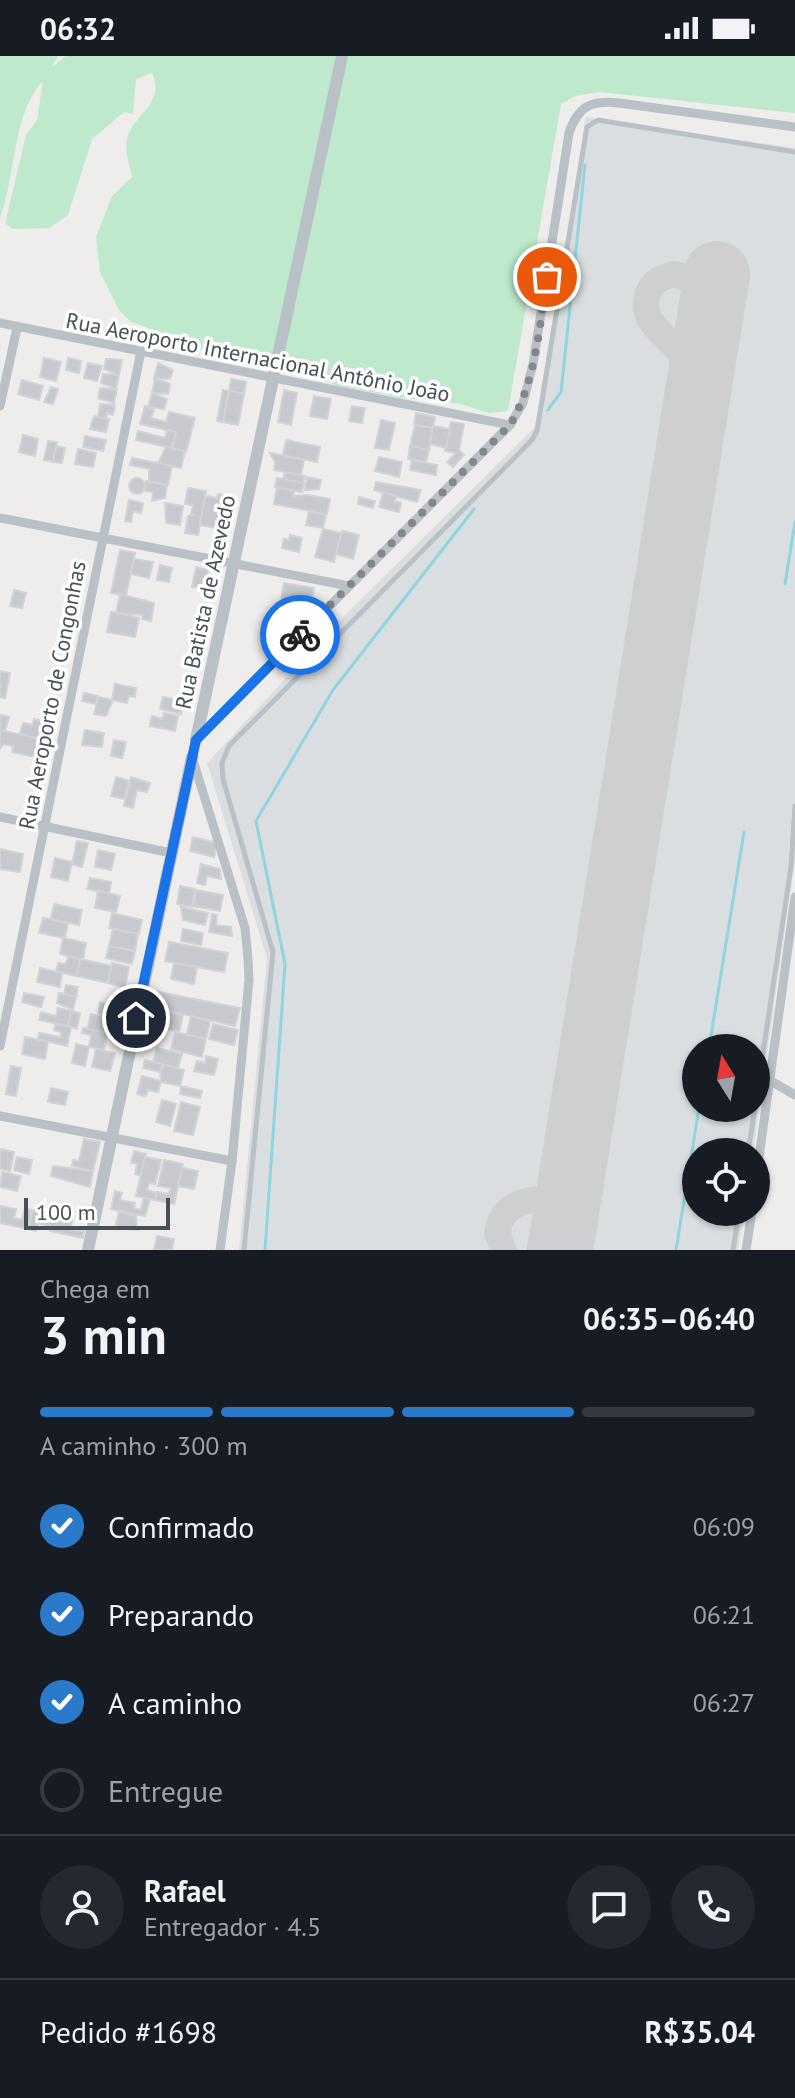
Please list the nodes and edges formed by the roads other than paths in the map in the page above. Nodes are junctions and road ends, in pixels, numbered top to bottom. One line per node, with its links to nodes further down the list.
1 (342, 56): 7 (street, Rua Batista de Azevedo)
2 (795, 127): 9 (street)
3 (795, 152): 33 (lane)
4 (0, 323): 5 (street, Rua Aeroporto Internacional Antônio João)
5 (17, 328): 6 (street, Rua Aeroporto Internacional Antônio João); 8 (street)
6 (141, 351): 7 (street, Rua Aeroporto Internacional Antônio João); 11 (street, Rua Aeroporto de Congonhas)
7 (271, 376): 9 (street, Rua Aeroporto Internacional Antônio João); 12 (street, Rua Batista de Azevedo)
8 (0, 406)
9 (510, 425): 13 (street)
10 (0, 518): 11 (street)
11 (101, 538): 12 (street); 18 (street, Rua Aeroporto de Congonhas)
12 (235, 565): 13 (street); 14 (street, Rua Batista de Azevedo)
13 (349, 586): 14 (street)
14 (196, 740): 15 (street, Rua Batista de Azevedo)
15 (192, 757): 19 (street, Rua Batista de Azevedo); 28 (street)
16 (795, 806): 21 (lane)
17 (0, 817): 18 (street)
18 (45, 827): 19 (street); 22 (street, Rua Aeroporto de Congonhas)
19 (171, 853): 27 (street, Rua Batista de Azevedo)
20 (795, 897): 23 (street)
21 (766, 1034)
22 (0, 1046)
23 (770, 1073)
24 (770, 1081): 25 (street)
25 (795, 1095)
26 (0, 1116): 27 (street)
27 (111, 1138): 28 (street); 31 (street, Rua Batista de Azevedo)
28 (232, 1161): 32 (street)
29 (737, 1226): 34 (lane)
30 (750, 1226): 35 (street)
31 (88, 1250)
32 (220, 1250)
33 (244, 1250)
34 (733, 1250)
35 (746, 1250)

